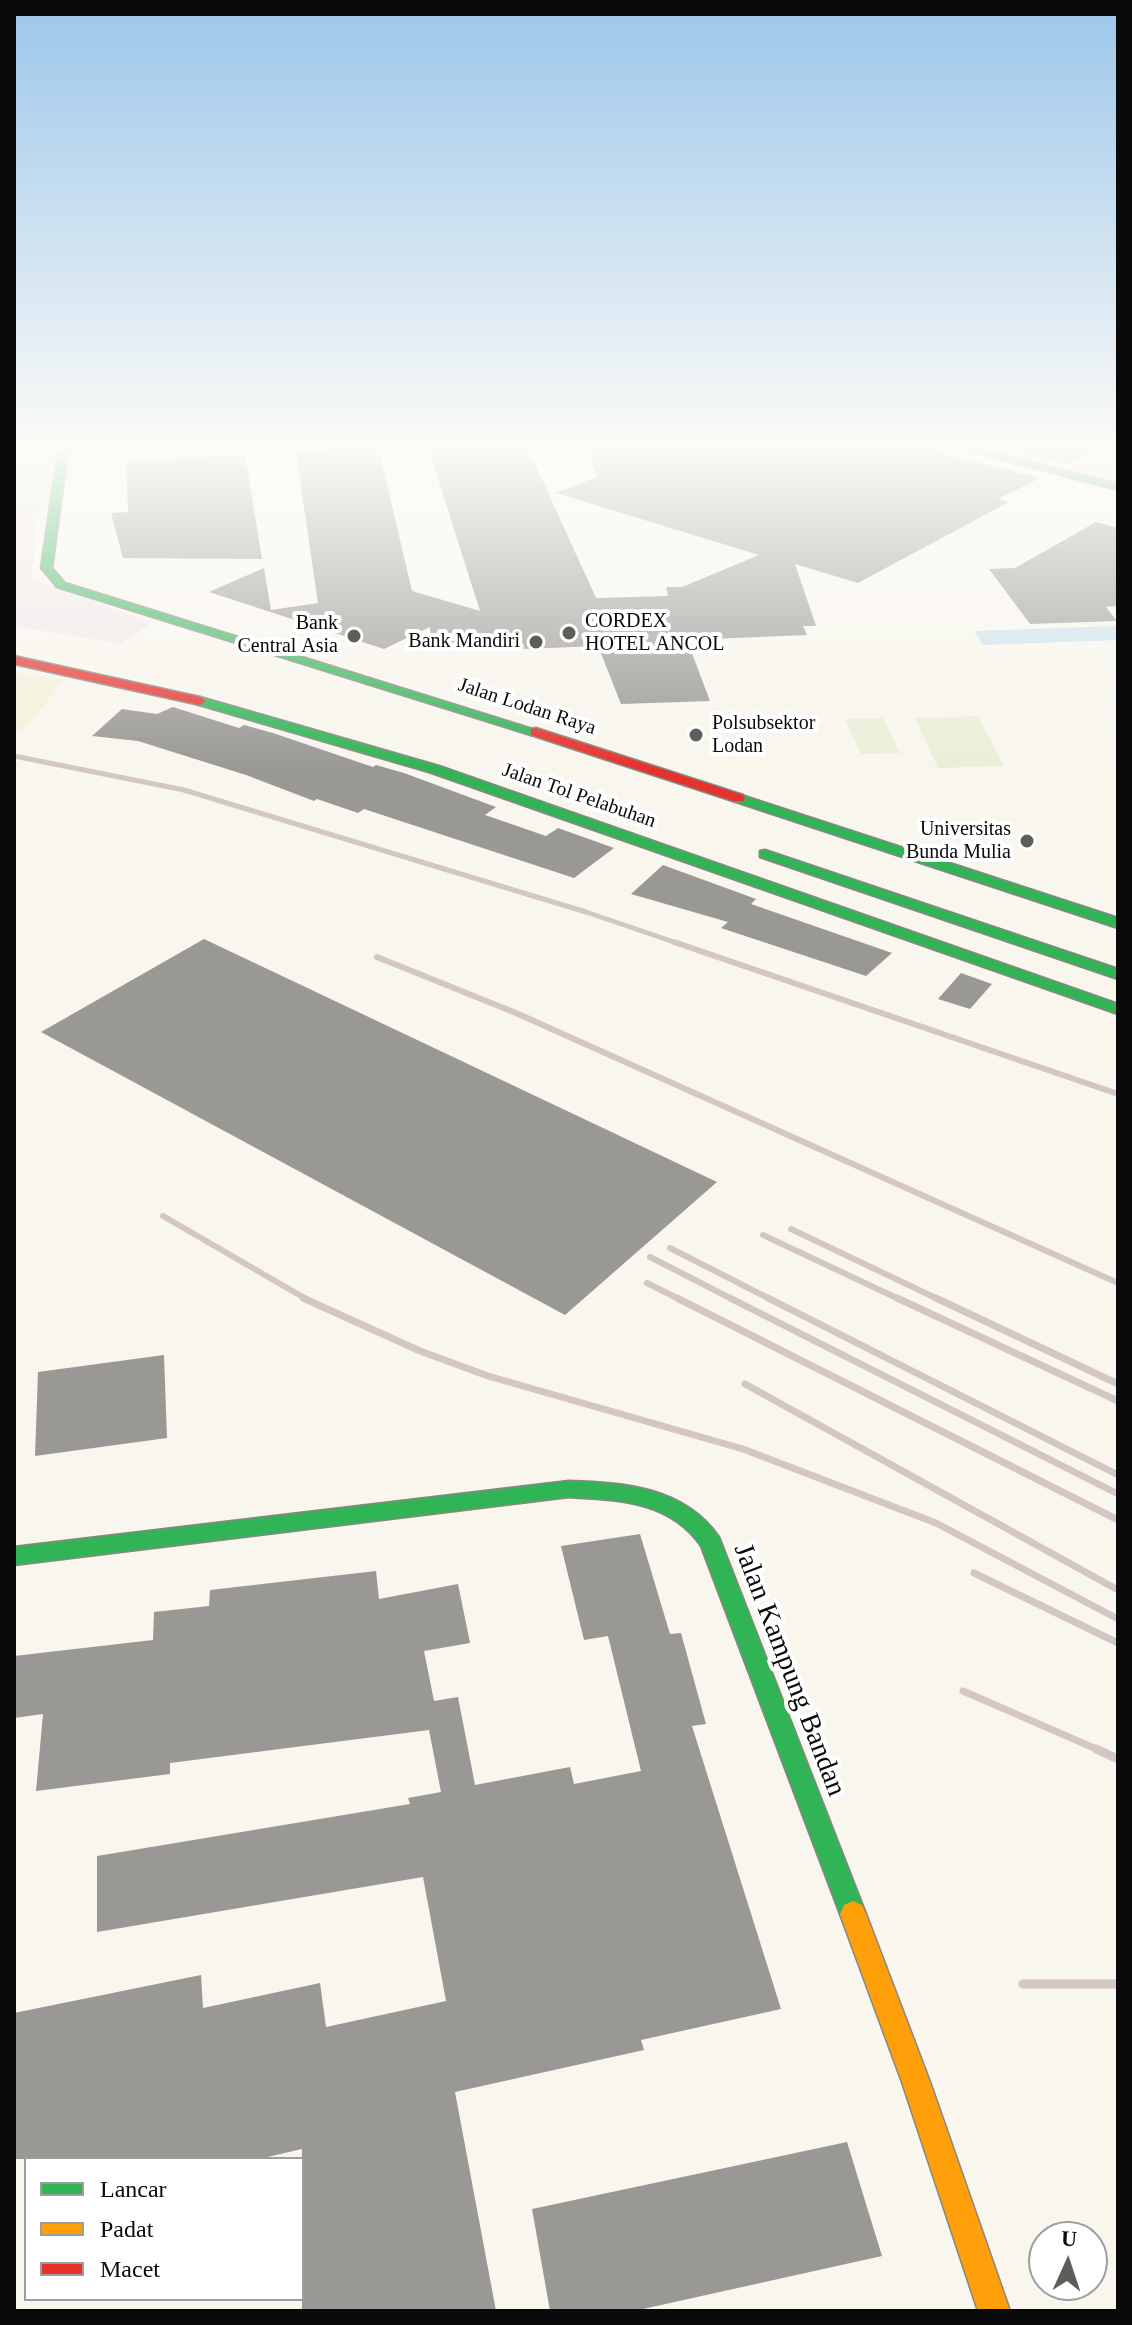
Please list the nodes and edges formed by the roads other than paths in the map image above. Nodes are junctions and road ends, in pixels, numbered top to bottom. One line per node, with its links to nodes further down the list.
1 (47, 552): 4 (main road, Jalan Lodan Raya)
2 (14, 660): 6 (main road, Jalan Tol Pelabuhan)
3 (751, 849): 5 (main road)
4 (1118, 923)
5 (1118, 974)
6 (1118, 1009)
7 (14, 1556): 8 (main road, Jalan Kampung Bandan)
8 (994, 2311)

